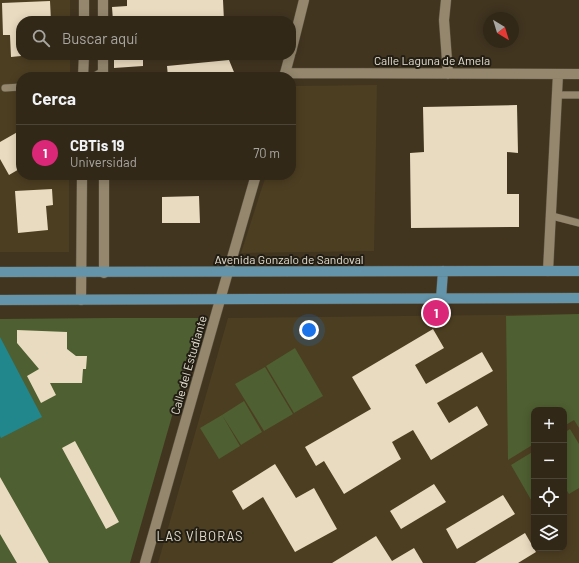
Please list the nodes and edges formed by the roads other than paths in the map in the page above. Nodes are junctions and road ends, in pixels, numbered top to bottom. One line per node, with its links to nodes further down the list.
1 (84, 0): 5 (street)
2 (103, 0): 6 (street)
3 (304, 0): 7 (street)
4 (446, 0): 14 (street)
5 (84, 16)
6 (103, 16)
7 (296, 32)
8 (84, 60): 11 (street)
9 (103, 60): 12 (street)
10 (289, 60): 13 (street)
11 (83, 72)
12 (103, 72)
13 (286, 72)
14 (448, 74): 15 (street, Calle Laguna de Amela); 17 (street, Calle Laguna de Amela)
15 (558, 74): 16 (street, Calle Laguna de Amela); 20 (street)
16 (579, 74)
17 (296, 75)
18 (16, 87): 19 (lane)
19 (5, 88)
20 (557, 94): 21 (lane); 25 (street)
21 (579, 95)
22 (82, 180): 31 (street)
23 (104, 180): 33 (street)
24 (255, 180): 32 (street, Calle del Estudiante)
25 (552, 216): 26 (lane); 28 (street)
26 (579, 223)
27 (443, 271): 28 (main road, Avenida Gonzalo de Sandoval); 32 (main road, Avenida Gonzalo de Sandoval); 35 (main road)
28 (548, 271): 29 (main road, Avenida Gonzalo de Sandoval)
29 (579, 271)
30 (0, 272): 31 (main road, Avenida Gonzalo de Sandoval)
31 (82, 272): 33 (main road, Avenida Gonzalo de Sandoval); 37 (street)
32 (228, 272): 33 (main road, Avenida Gonzalo de Sandoval); 38 (street, Calle del Estudiante)
33 (104, 273)
34 (579, 298): 35 (main road)
35 (441, 299): 38 (main road)
36 (0, 300): 37 (main road)
37 (81, 300): 38 (main road)
38 (220, 300): 39 (street, Calle del Estudiante)
39 (145, 563)

